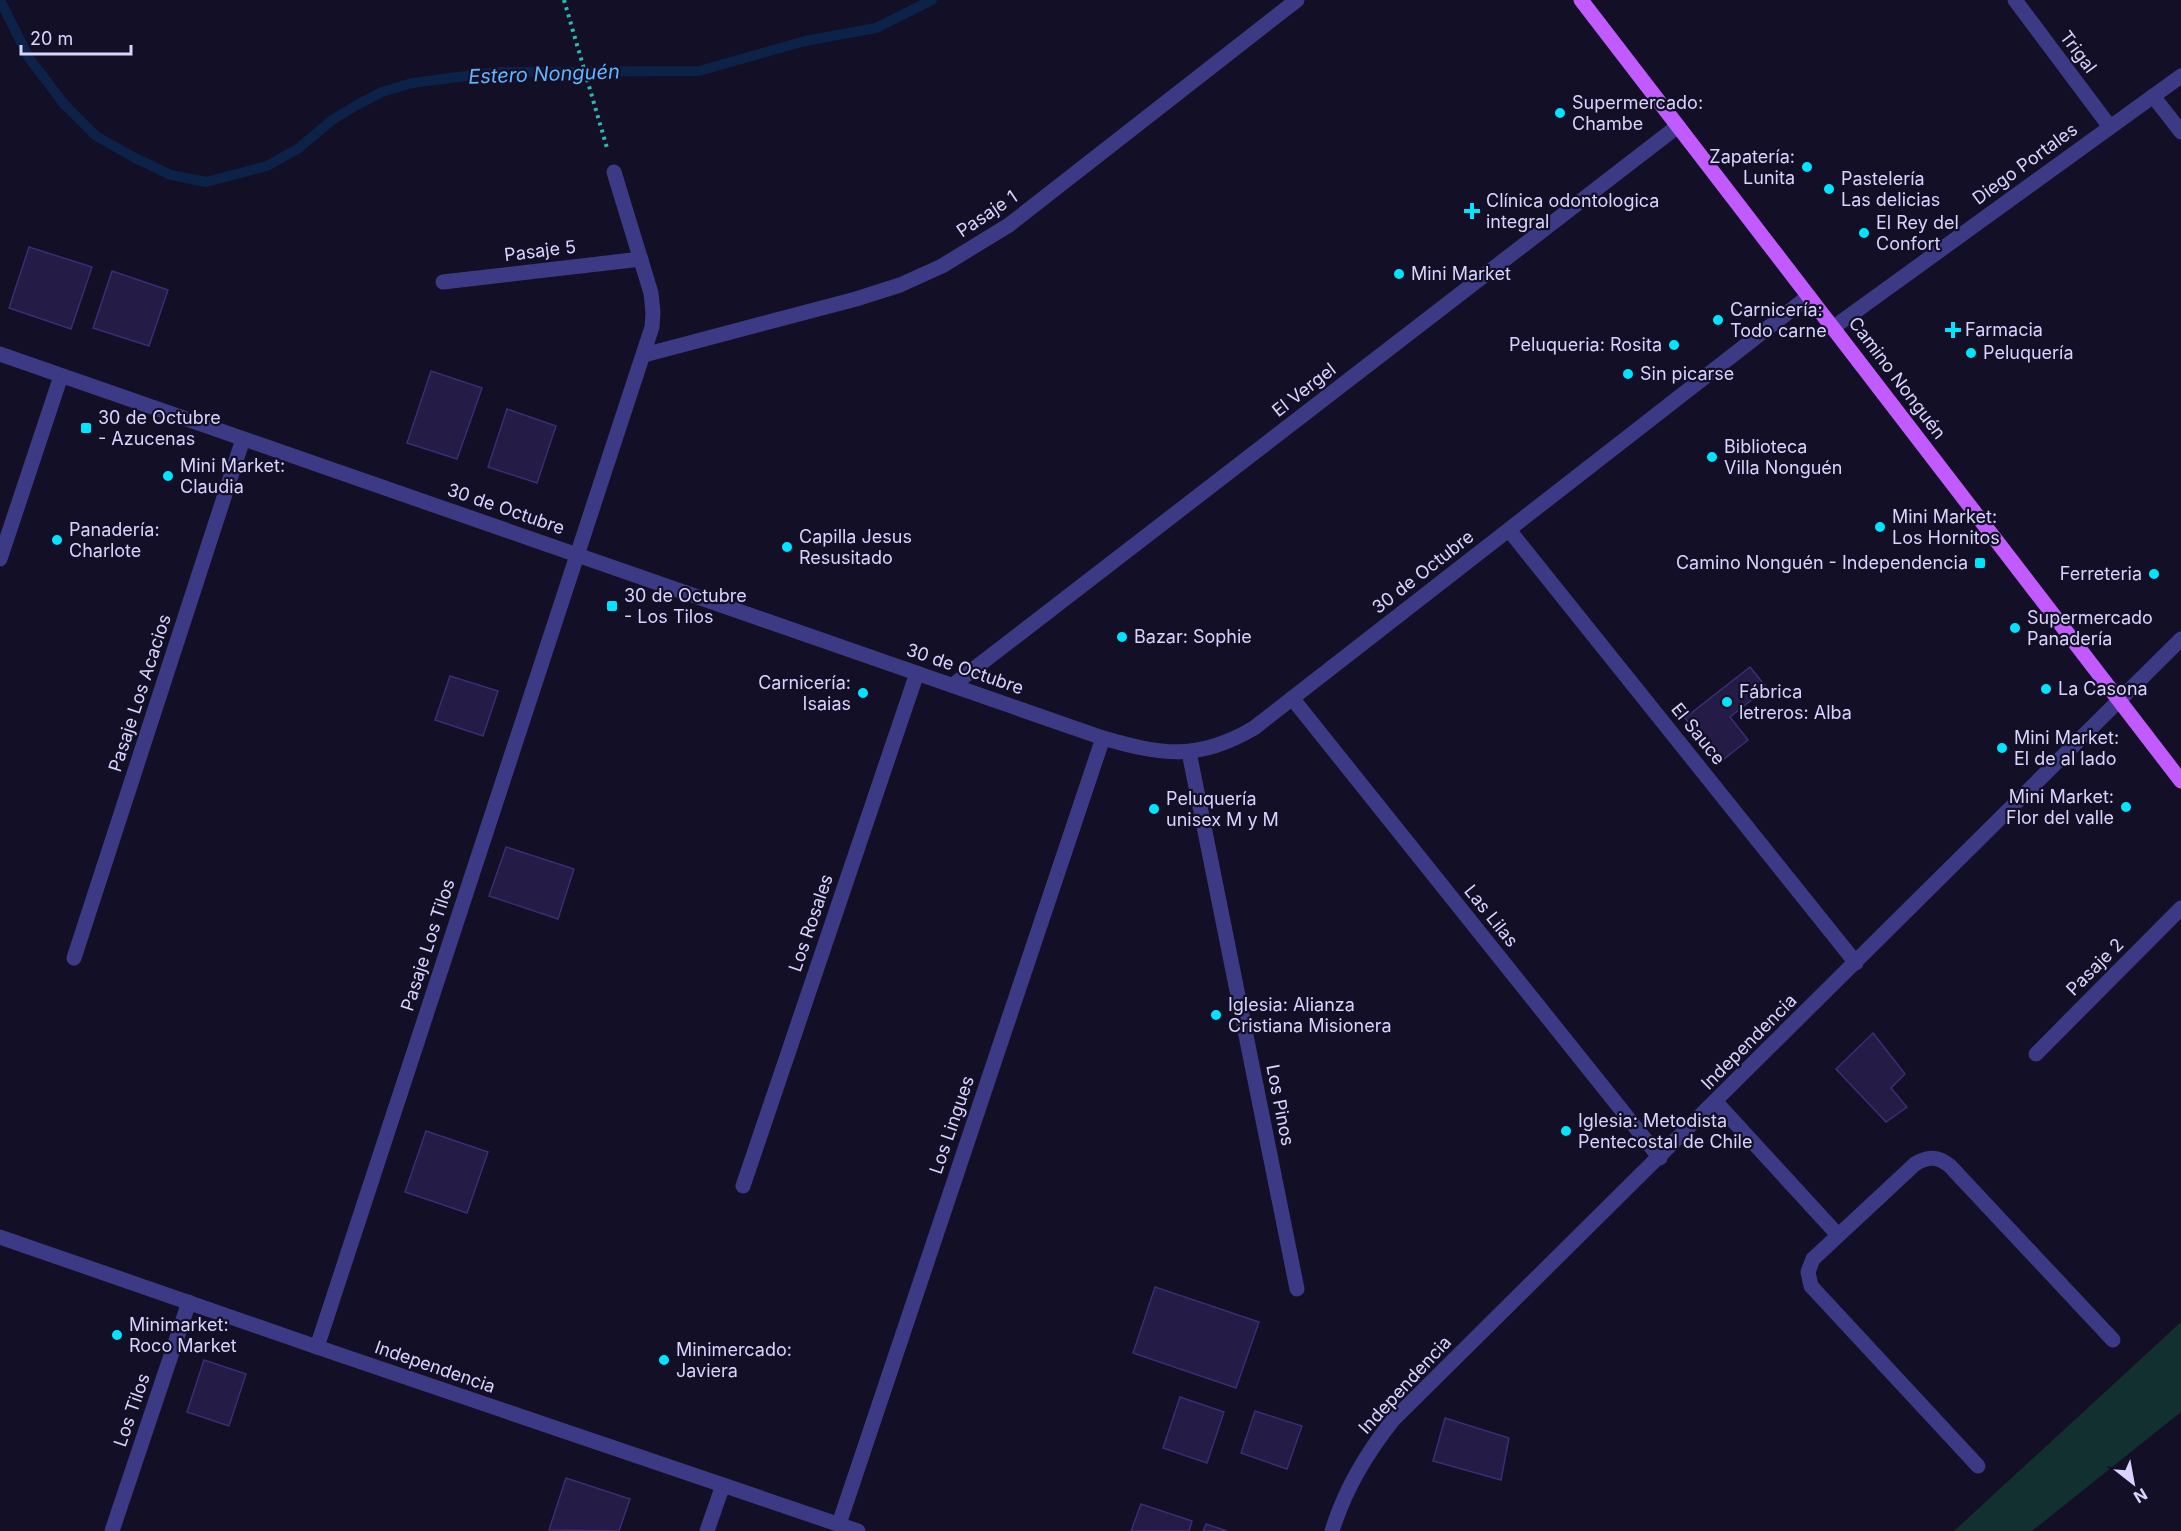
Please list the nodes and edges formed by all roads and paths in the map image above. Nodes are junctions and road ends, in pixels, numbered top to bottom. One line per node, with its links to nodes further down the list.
1 (564, 0): 8 (path)
2 (1298, 0): 17 (street, Pasaje 1)
3 (1581, 0): 7 (main road, Camino Nonguén)
4 (2015, 0): 9 (street, Trigal)
5 (2181, 76): 6 (street, Diego Portales)
6 (2153, 96): 9 (street, Diego Portales); 10 (street)
7 (1678, 126): 14 (main road, Camino Nonguén); 25 (street, El Vergel)
8 (601, 127)
9 (2110, 127): 15 (street, Diego Portales)
10 (2181, 132)
11 (614, 172): 12 (street)
12 (641, 259): 13 (street, Pasaje 5); 17 (street)
13 (443, 282)
14 (1809, 296): 15 (main road, Camino Nonguén); 20 (street, 30 de Octubre)
15 (1834, 327): 27 (main road, Camino Nonguén)
16 (0, 354): 18 (street, 30 de Octubre)
17 (644, 355): 21 (street)
18 (61, 376): 19 (street, 30 de Octubre); 22 (street)
19 (243, 439): 21 (street, 30 de Octubre); 32 (street, Pasaje Los Acacios)
20 (1509, 530): 26 (street, 30 de Octubre); 33 (street, El Sauce)
21 (577, 555): 24 (street, 30 de Octubre); 43 (street, Pasaje Los Tilos)
22 (0, 559)
23 (2181, 639): 27 (street, Independencia)
24 (917, 673): 25 (street, 30 de Octubre); 37 (street, Los Rosales)
25 (953, 686): 28 (street, 30 de Octubre)
26 (1292, 698): 29 (street, 30 de Octubre); 36 (street, Las Lilas)
27 (2119, 700): 30 (main road, Camino Nonguén); 33 (street, Independencia)
28 (1103, 738): 29 (street, 30 de Octubre); 46 (street, Los Lingues)
29 (1189, 752): 40 (street, Los Pinos)
30 (2181, 780)
31 (2181, 908): 34 (street, Pasaje 2)
32 (74, 958)
33 (1856, 963): 35 (street, Independencia)
34 (2036, 1054)
35 (1716, 1102): 36 (street, Independencia); 38 (street)
36 (1660, 1158): 50 (street, Independencia)
37 (743, 1186)
38 (1838, 1235): 42 (street); 44 (street)
39 (0, 1237): 41 (street, Independencia)
40 (1297, 1289)
41 (189, 1302): 43 (street, Independencia); 47 (street, Los Tilos)
42 (2113, 1340)
43 (317, 1347): 45 (street, Independencia)
44 (1978, 1466)
45 (723, 1485): 46 (street, Independencia); 48 (street)
46 (838, 1524): 49 (street, Independencia)
47 (112, 1531)
48 (707, 1531)
49 (858, 1531)
50 (1332, 1531)

